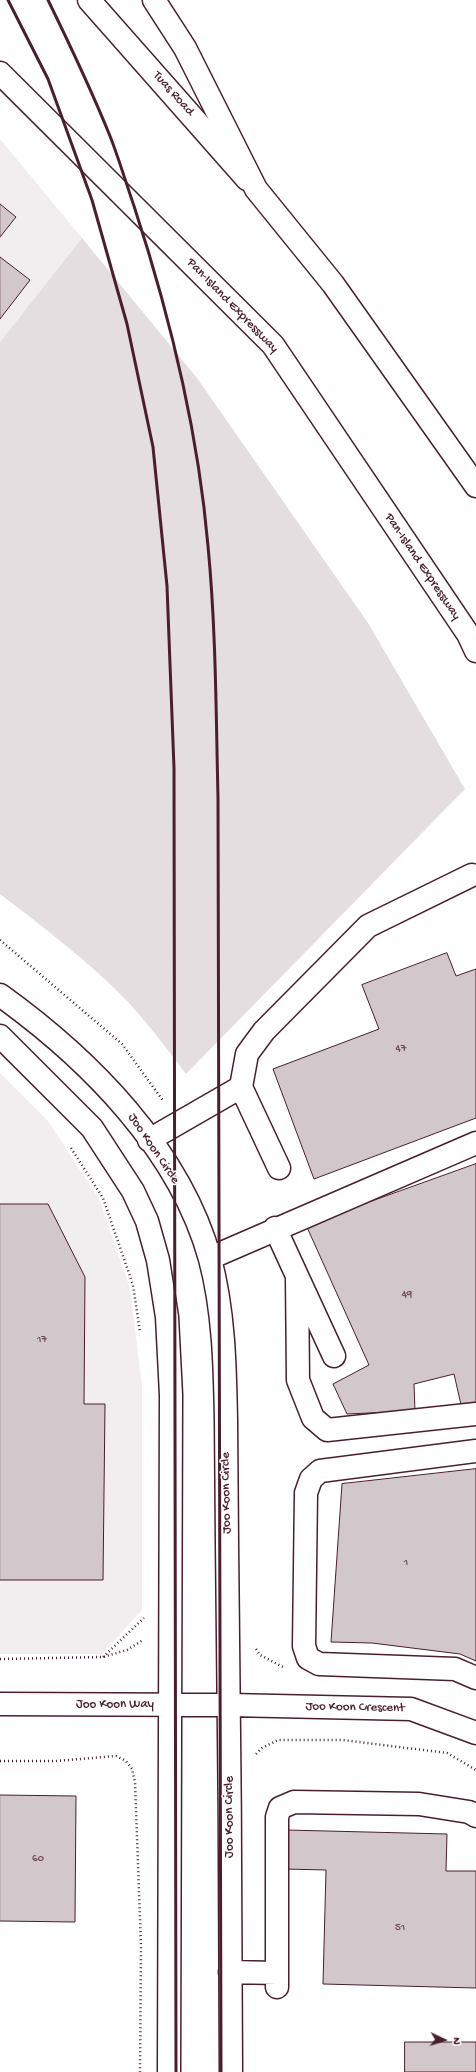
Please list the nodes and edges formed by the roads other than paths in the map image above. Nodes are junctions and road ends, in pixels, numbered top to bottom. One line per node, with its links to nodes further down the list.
1 (89, 0): 4 (main road, Tuas Road)
2 (154, 0): 4 (main road)
3 (0, 73): 6 (main road, Pan-Island Expressway)
4 (256, 189): 5 (main road)
5 (476, 486)
6 (476, 651)
7 (472, 875): 10 (main road)
8 (0, 995): 11 (main road, Joo Koon Circle)
9 (0, 1036): 22 (main road)
10 (241, 1087): 11 (main road); 13 (main road)
11 (149, 1140): 15 (main road, Joo Koon Circle)
12 (476, 1143): 14 (main road)
13 (279, 1168)
14 (275, 1228): 15 (main road); 16 (main road)
15 (210, 1258): 23 (main road, Joo Koon Circle)
16 (297, 1277): 17 (main road); 18 (main road)
17 (334, 1356)
18 (476, 1414)
19 (476, 1451): 20 (main road)
20 (476, 1678)
21 (0, 1704): 22 (main road, Joo Koon Way)
22 (170, 1705): 23 (main road, Joo Koon Way); 27 (main road)
23 (230, 1705): 24 (main road, Joo Koon Crescent); 26 (main road, Joo Koon Circle)
24 (476, 1733)
25 (476, 1816): 26 (main road)
26 (230, 1972): 28 (main road, Joo Koon Circle)
27 (169, 2072)
28 (230, 2072)

